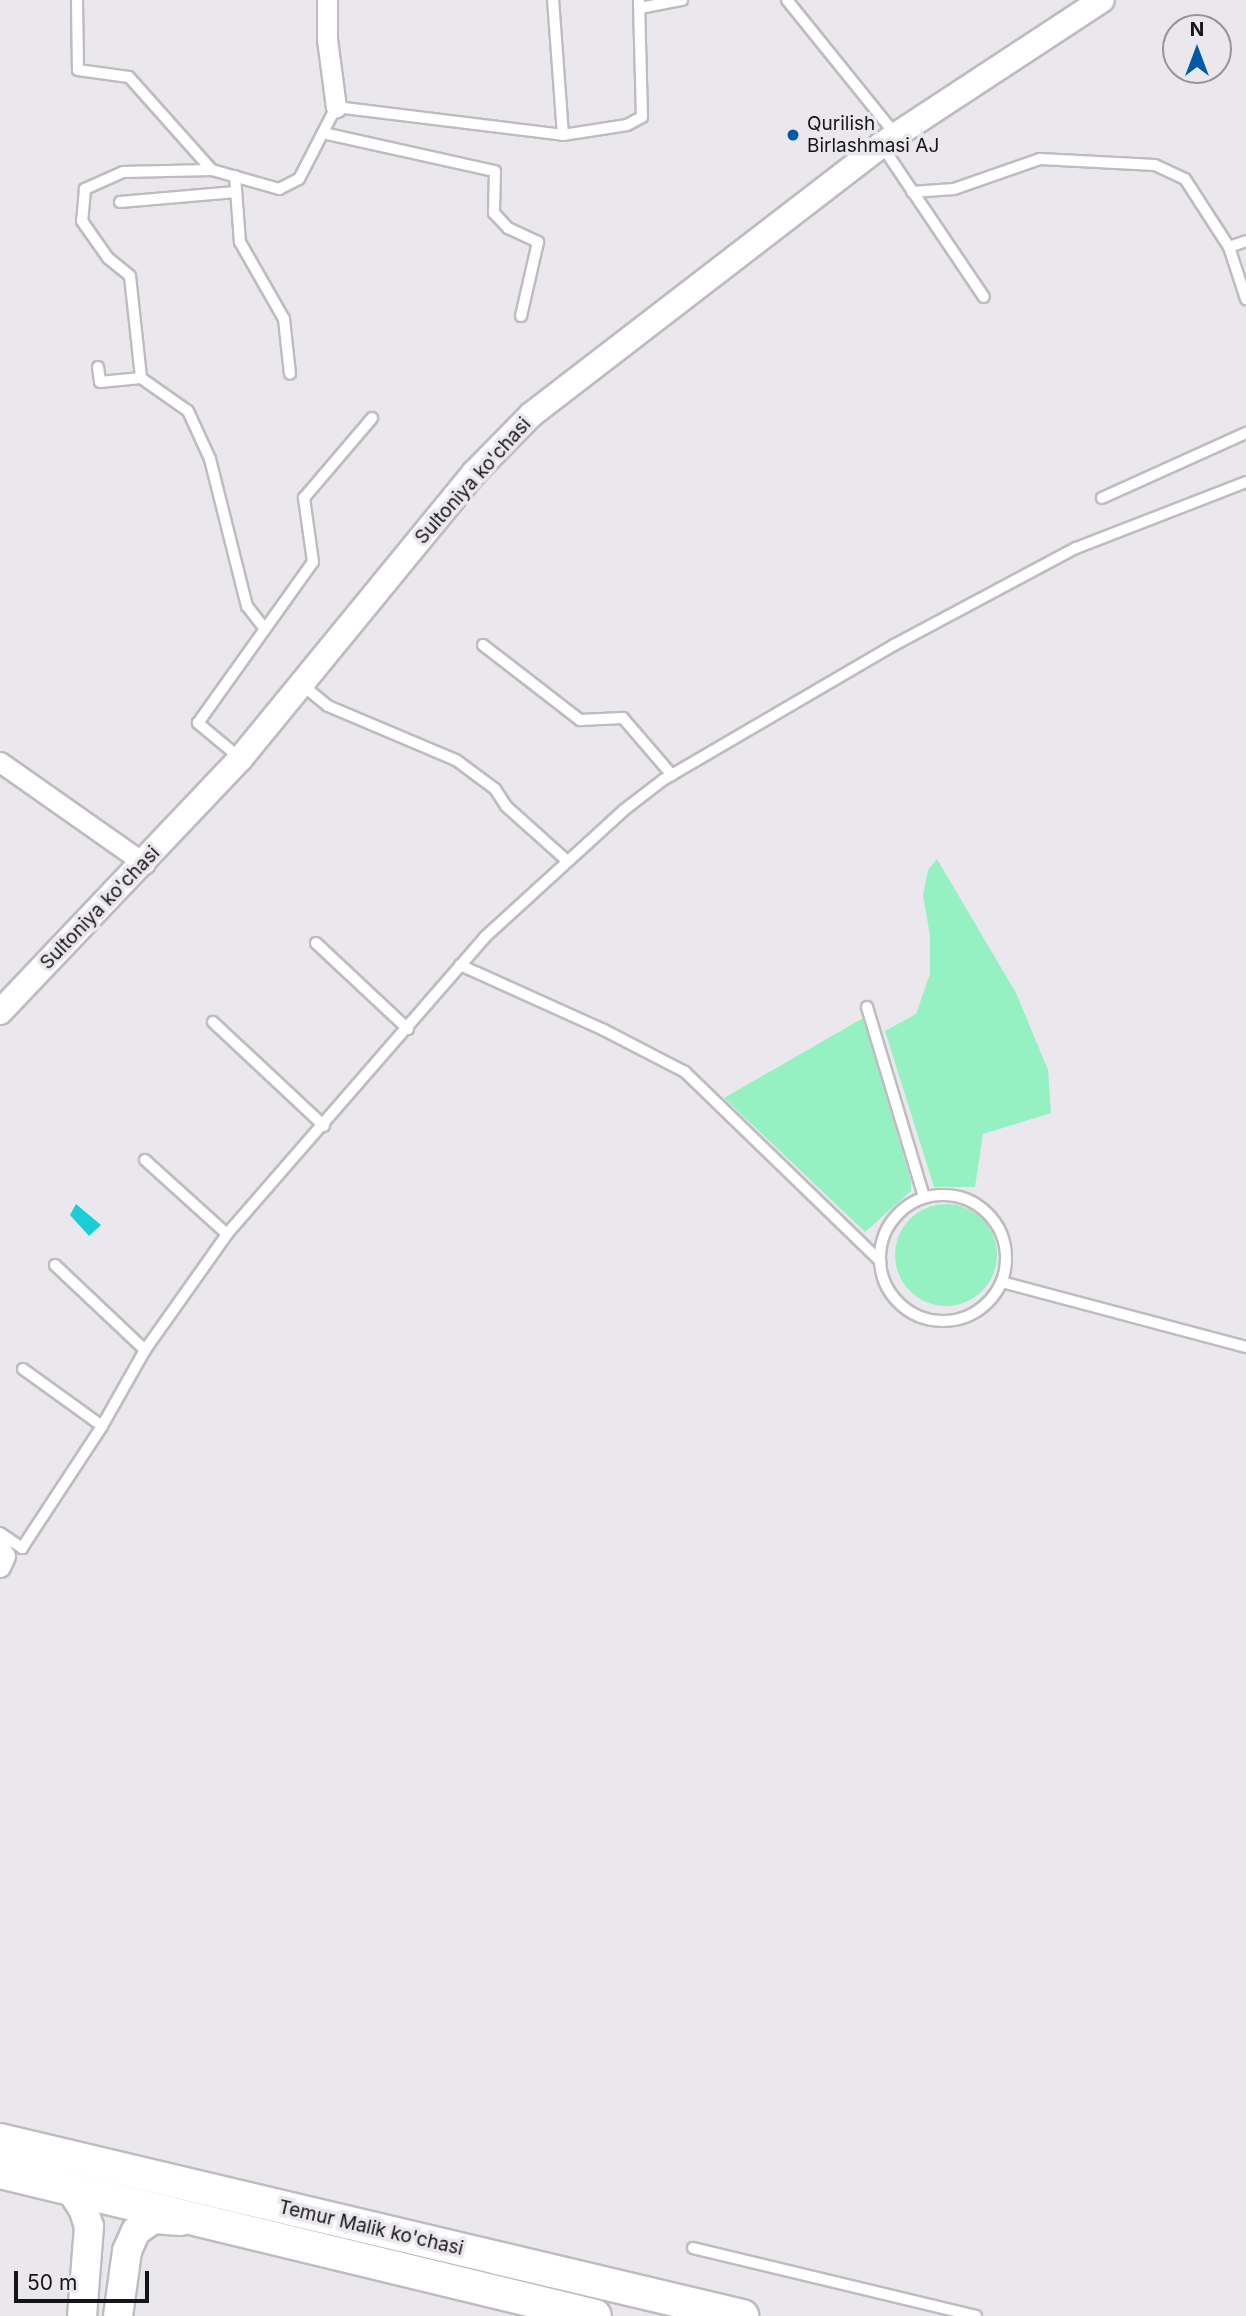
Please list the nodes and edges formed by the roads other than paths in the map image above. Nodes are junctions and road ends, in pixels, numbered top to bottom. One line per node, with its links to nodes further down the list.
1 (78, 0): 12 (lane)
2 (327, 0): 8 (street)
3 (553, 0): 10 (lane)
4 (682, 0): 7 (lane)
5 (788, 0): 11 (lane)
6 (1102, 0): 11 (street, Sultoniya ko'chasi)
7 (640, 4): 10 (lane)
8 (336, 107): 9 (lane); 10 (lane)
9 (323, 133): 13 (lane); 21 (lane)
10 (563, 135)
11 (889, 140): 15 (lane); 31 (street, Sultoniya ko'chasi)
12 (212, 170): 13 (lane); 24 (lane)
13 (235, 176): 14 (lane)
14 (236, 192): 16 (lane); 23 (lane)
15 (912, 192): 18 (lane); 19 (lane)
16 (120, 202)
17 (1246, 240): 18 (lane)
18 (1229, 247): 20 (lane)
19 (984, 297)
20 (1246, 299)
21 (521, 316)
22 (98, 367): 24 (lane)
23 (290, 374)
24 (141, 378): 29 (lane)
25 (372, 418): 29 (lane)
26 (1246, 433): 28 (lane)
27 (1246, 482): 34 (lane)
28 (1102, 498)
29 (265, 629): 32 (lane)
30 (482, 645): 34 (lane)
31 (301, 684): 32 (street, Sultoniya ko'chasi); 35 (lane)
32 (240, 759): 36 (street, Sultoniya ko'chasi)
33 (0, 762): 36 (street)
34 (672, 775): 35 (lane)
35 (565, 859): 38 (lane)
36 (145, 864): 40 (street, Sultoniya ko'chasi)
37 (316, 943): 42 (lane)
38 (460, 965): 42 (lane); 47 (lane)
39 (867, 1007): 45 (lane)
40 (0, 1012)
41 (213, 1022): 43 (lane)
42 (408, 1029): 43 (lane)
43 (324, 1126): 46 (lane)
44 (145, 1160): 46 (lane)
45 (924, 1197): 47 (lane); 49 (lane)
46 (227, 1234): 51 (lane)
47 (880, 1261): 49 (lane)
48 (55, 1265): 51 (lane)
49 (1002, 1282): 50 (lane)
50 (1246, 1347)
51 (145, 1350): 53 (lane)
52 (23, 1369): 53 (lane)
53 (102, 1426): 54 (lane)
54 (0, 1533)
55 (0, 1548): 56 (street)
56 (0, 1567)
57 (0, 2140): 62 (highway, Temur Malik ko'chasi)
58 (0, 2172): 59 (highway, Temur Malik ko'chasi)
59 (70, 2189): 60 (highway, Temur Malik ko'chasi); 63 (main road)
60 (212, 2223): 64 (main road); 65 (highway, Temur Malik ko'chasi)
61 (693, 2248): 67 (lane)
62 (684, 2310): 66 (highway, Temur Malik ko'chasi)
63 (82, 2316)
64 (118, 2316)
65 (595, 2316)
66 (743, 2316)
67 (976, 2316)

